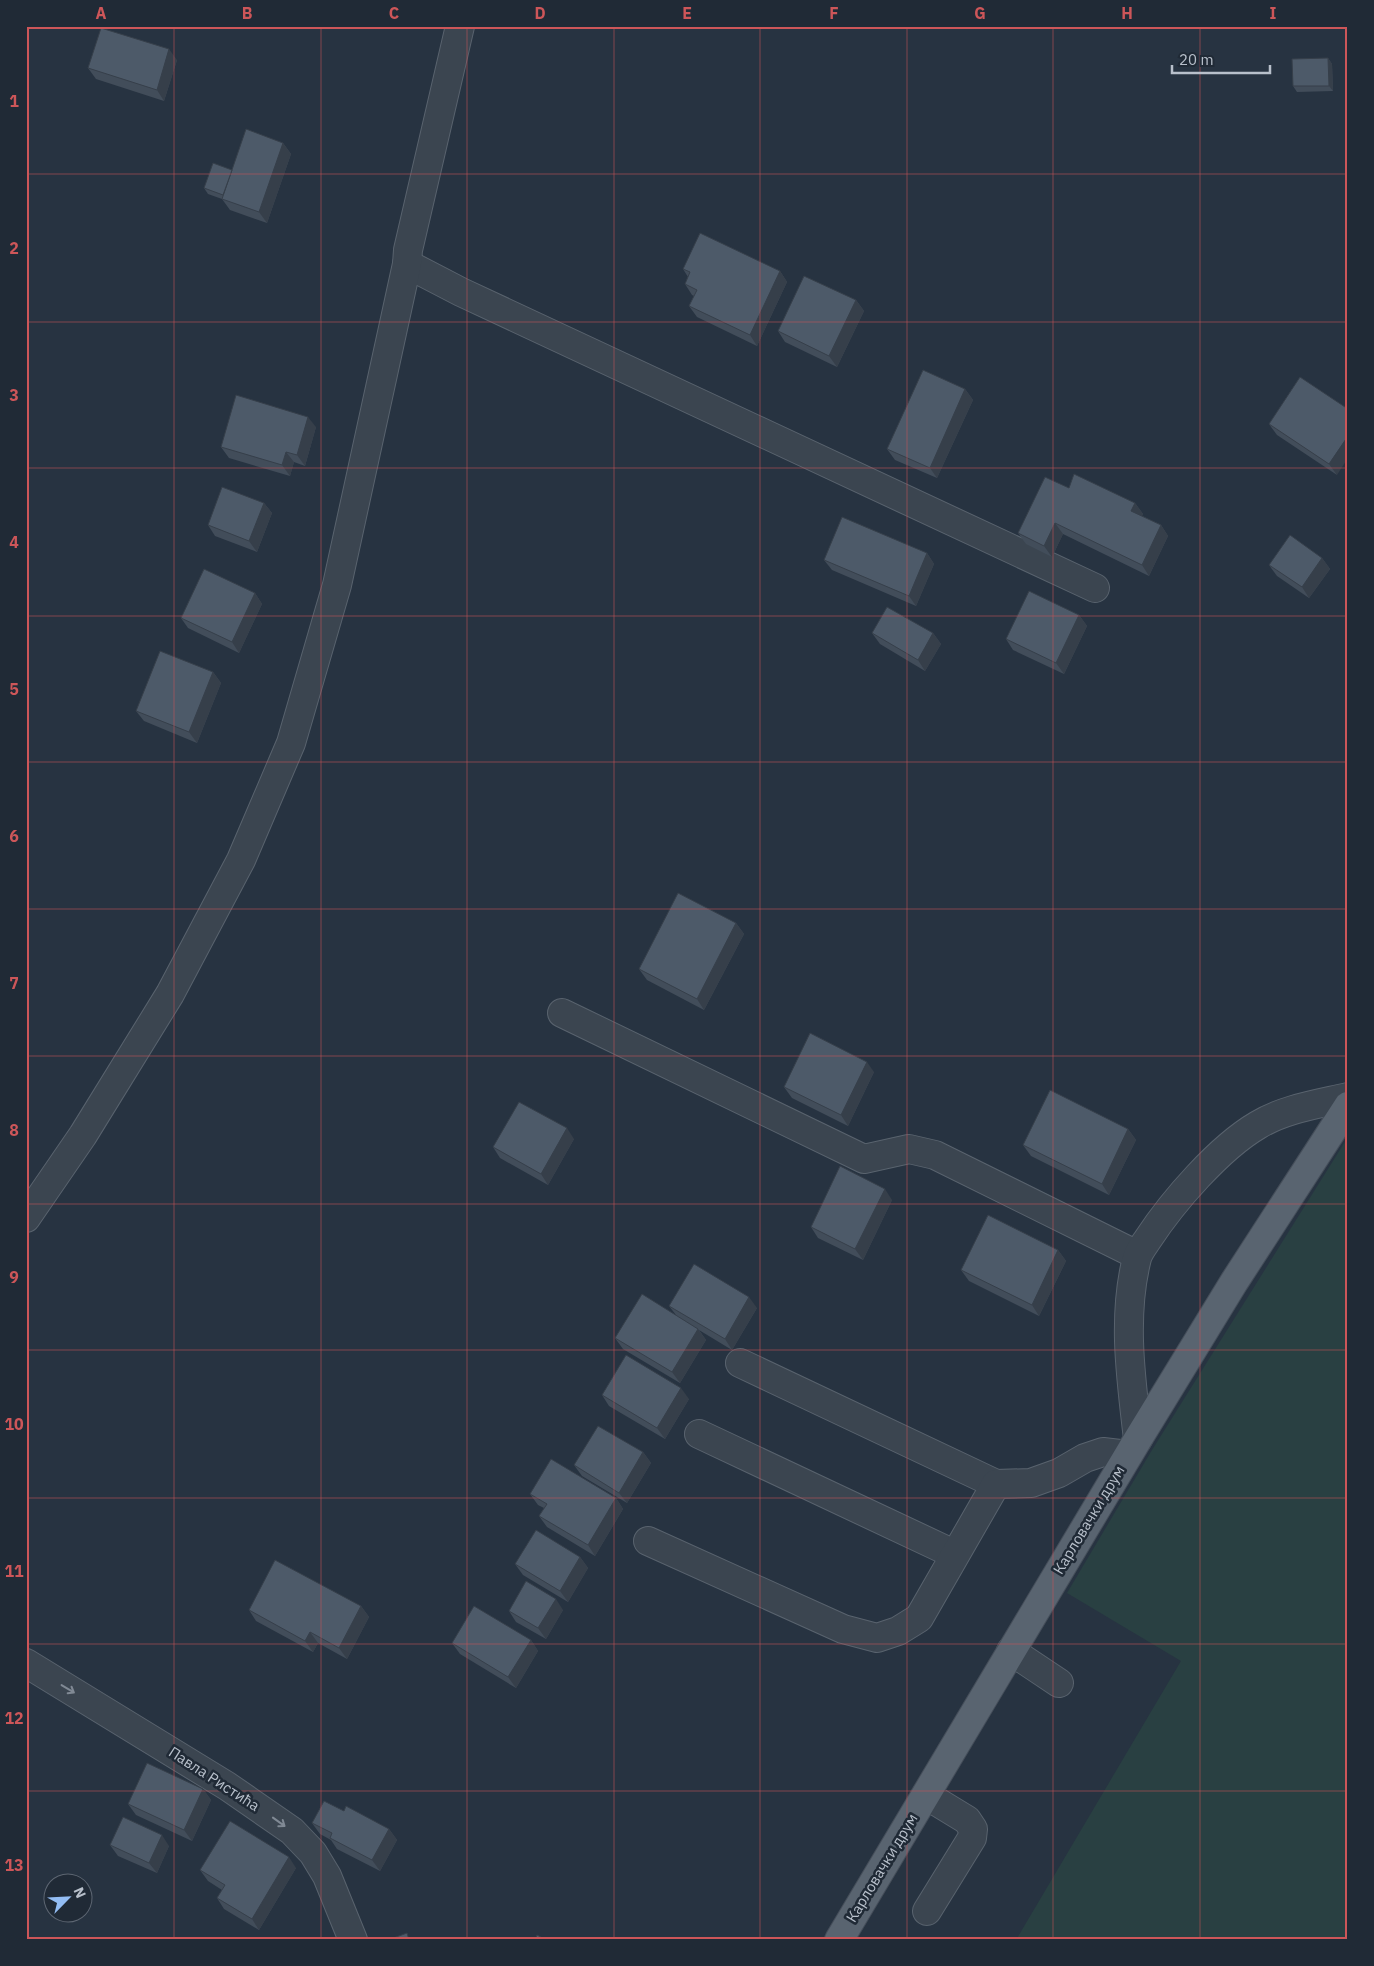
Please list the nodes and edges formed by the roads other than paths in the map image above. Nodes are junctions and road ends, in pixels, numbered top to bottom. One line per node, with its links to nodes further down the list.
1 (460, 26): 2 (street)
2 (407, 264): 3 (street); 7 (street)
3 (1095, 588)
4 (562, 1013): 8 (street)
5 (1348, 1097): 8 (street)
6 (1348, 1106): 11 (main road, Карловачки друм)
7 (26, 1218)
8 (1137, 1255): 11 (street)
9 (740, 1363): 12 (street)
10 (699, 1434): 14 (street)
11 (1133, 1447): 12 (street); 15 (main road, Карловачки друм)
12 (996, 1484): 14 (street)
13 (648, 1541): 14 (street)
14 (954, 1554)
15 (1012, 1651): 17 (street); 18 (main road, Карловачки друм)
16 (26, 1663): 20 (street, Павла Ристића, one-way to 20)
17 (1059, 1684)
18 (926, 1795): 19 (street); 21 (main road, Карловачки друм)
19 (926, 1911)
20 (353, 1940)
21 (839, 1940)

